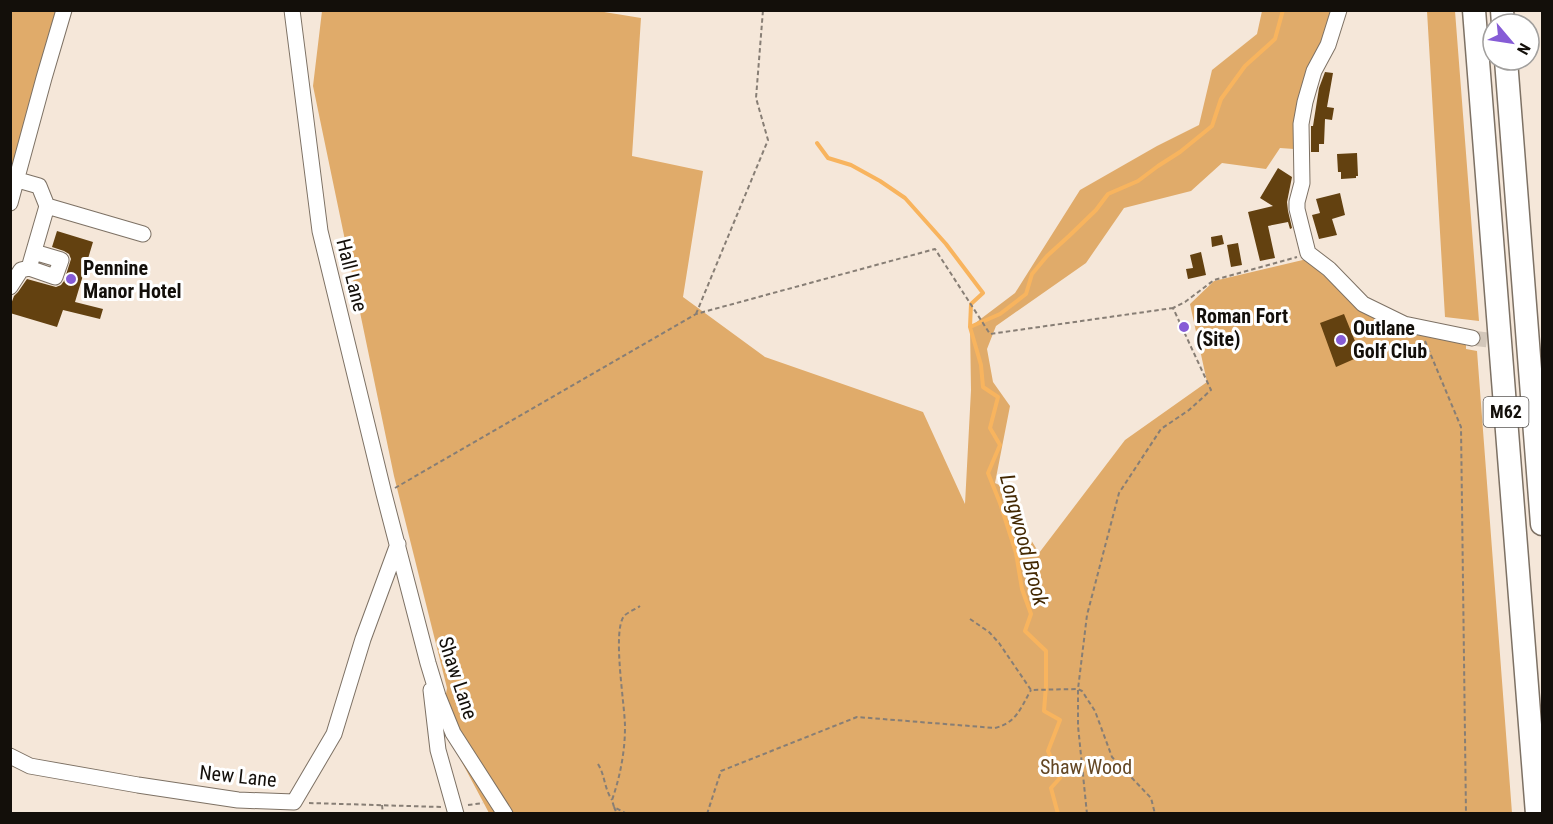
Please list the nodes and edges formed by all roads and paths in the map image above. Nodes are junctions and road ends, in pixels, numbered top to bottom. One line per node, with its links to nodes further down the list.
1 (64, 10): 7 (street)
2 (292, 10): 19 (street, Hall Lane)
3 (763, 10): 16 (path)
4 (1340, 10): 12 (street)
5 (1474, 10): 42 (highway, M62)
6 (1507, 72): 20 (highway, M62)
7 (18, 180): 8 (street); 9 (street)
8 (10, 204)
9 (47, 206): 10 (street); 11 (street)
10 (143, 234)
11 (34, 252): 13 (street); 13 (street)
12 (1308, 253): 15 (path); 17 (street)
13 (28, 268): 14 (street)
14 (10, 287)
15 (1173, 308): 16 (path); 26 (path)
16 (696, 314): 19 (path)
17 (1419, 327): 18 (street); 41 (path)
18 (1472, 338)
19 (384, 494): 21 (street, Hall Lane)
20 (1542, 524)
21 (398, 544): 24 (street, Shaw Lane); 30 (street, New Lane)
22 (640, 606): 29 (path)
23 (970, 619): 25 (path)
24 (428, 663): 32 (street, Shaw Lane); 34 (street)
25 (1031, 690): 26 (path); 38 (path)
26 (1078, 690): 39 (path); 40 (path)
27 (10, 756): 30 (street, New Lane)
28 (598, 764): 29 (path)
29 (612, 800): 33 (path)
30 (294, 802): 31 (path)
31 (382, 805): 34 (path); 35 (path)
32 (500, 807): 34 (path)
33 (614, 807): 36 (path); 37 (path)
34 (455, 810)
35 (383, 813)
36 (616, 813)
37 (627, 813)
38 (707, 813)
39 (1087, 813)
40 (1155, 813)
41 (1466, 813)
42 (1537, 813)

